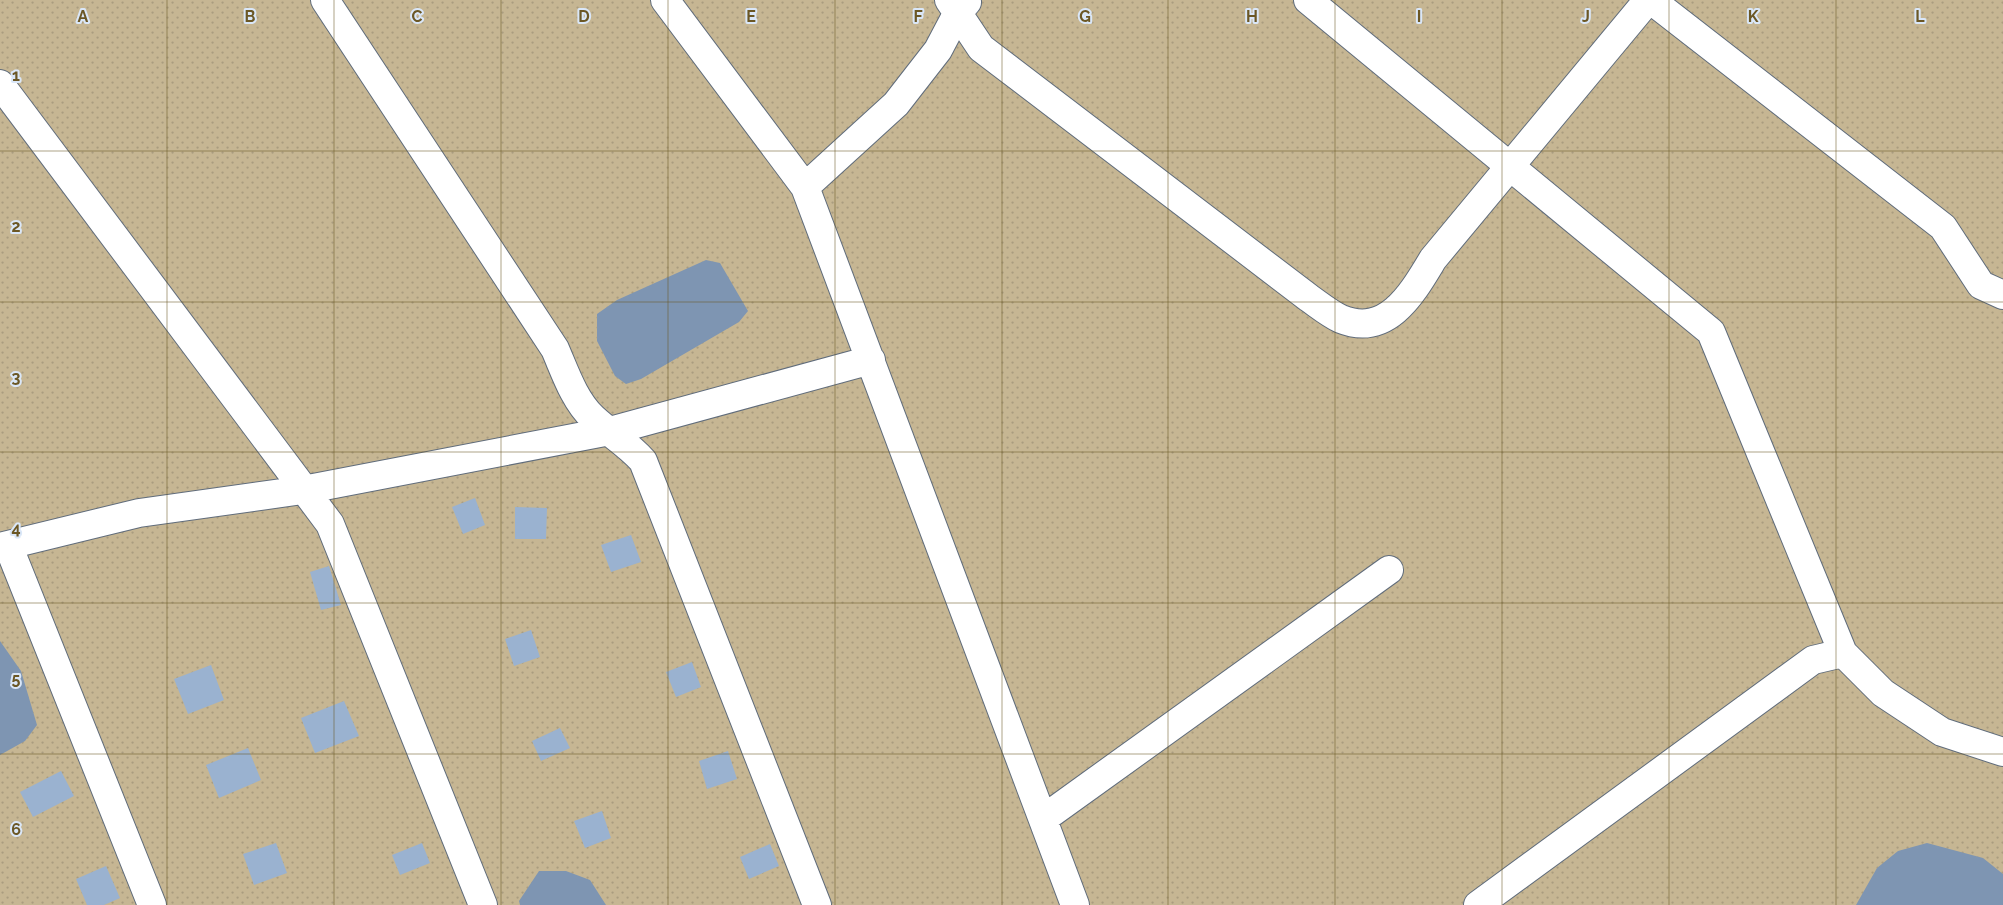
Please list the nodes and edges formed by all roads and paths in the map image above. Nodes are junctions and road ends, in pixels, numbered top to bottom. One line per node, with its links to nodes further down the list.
1 (324, 0): 11 (street)
2 (665, 0): 8 (street)
3 (1308, 0): 7 (street)
4 (1650, 0): 7 (street); 9 (street)
5 (958, 5): 7 (street); 8 (street)
6 (0, 84): 12 (street)
7 (1512, 165): 15 (street)
8 (805, 187): 10 (street)
9 (2003, 295)
10 (871, 360): 11 (street); 17 (street)
11 (610, 431): 12 (street); 20 (street)
12 (303, 490): 13 (street); 19 (street)
13 (4, 546): 18 (street)
14 (1389, 570): 17 (street)
15 (1843, 653): 16 (street); 22 (street)
16 (2003, 752)
17 (1043, 819): 21 (street)
18 (152, 905)
19 (483, 905)
20 (817, 905)
21 (1075, 905)
22 (1478, 905)

